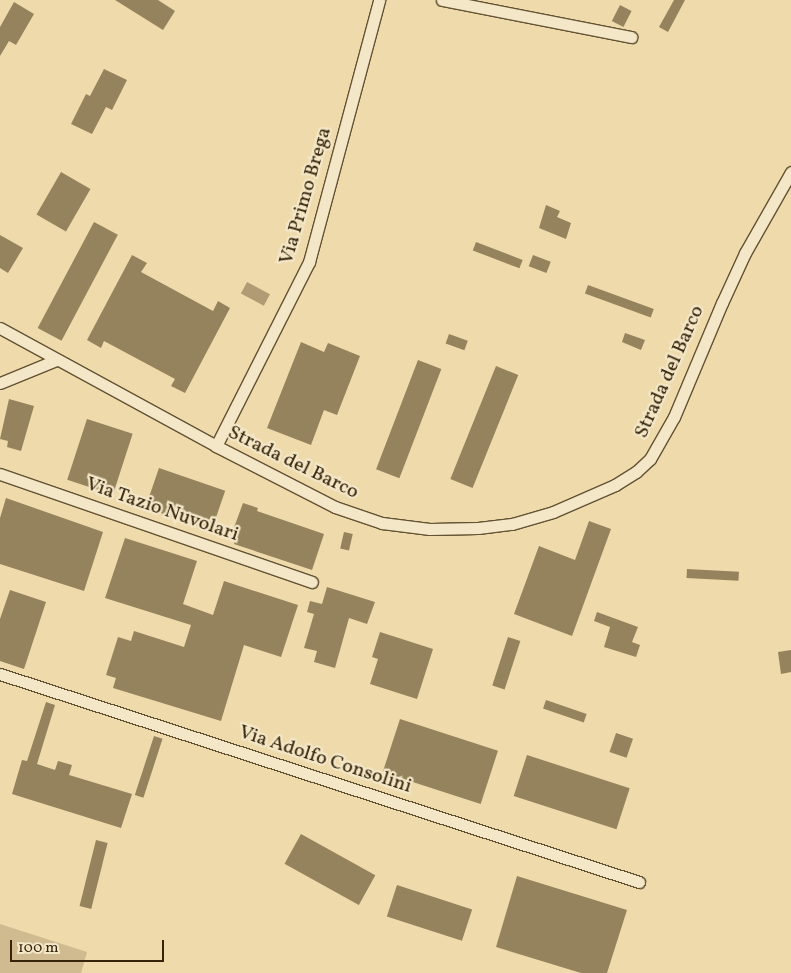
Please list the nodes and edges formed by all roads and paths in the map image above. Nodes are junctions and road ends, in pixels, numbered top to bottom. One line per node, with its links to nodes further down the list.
1 (379, 0): 8 (street, Via Primo Brega)
2 (442, 0): 3 (street)
3 (631, 37)
4 (791, 172): 8 (street, Strada del Barco)
5 (0, 328): 6 (street, Strada del Barco)
6 (56, 360): 7 (street); 8 (street, Strada del Barco)
7 (0, 382)
8 (216, 446)
9 (0, 474): 10 (street, Via Tazio Nuvolari)
10 (312, 582)
11 (0, 674): 12 (street, Via Adolfo Consolini)
12 (639, 882)

